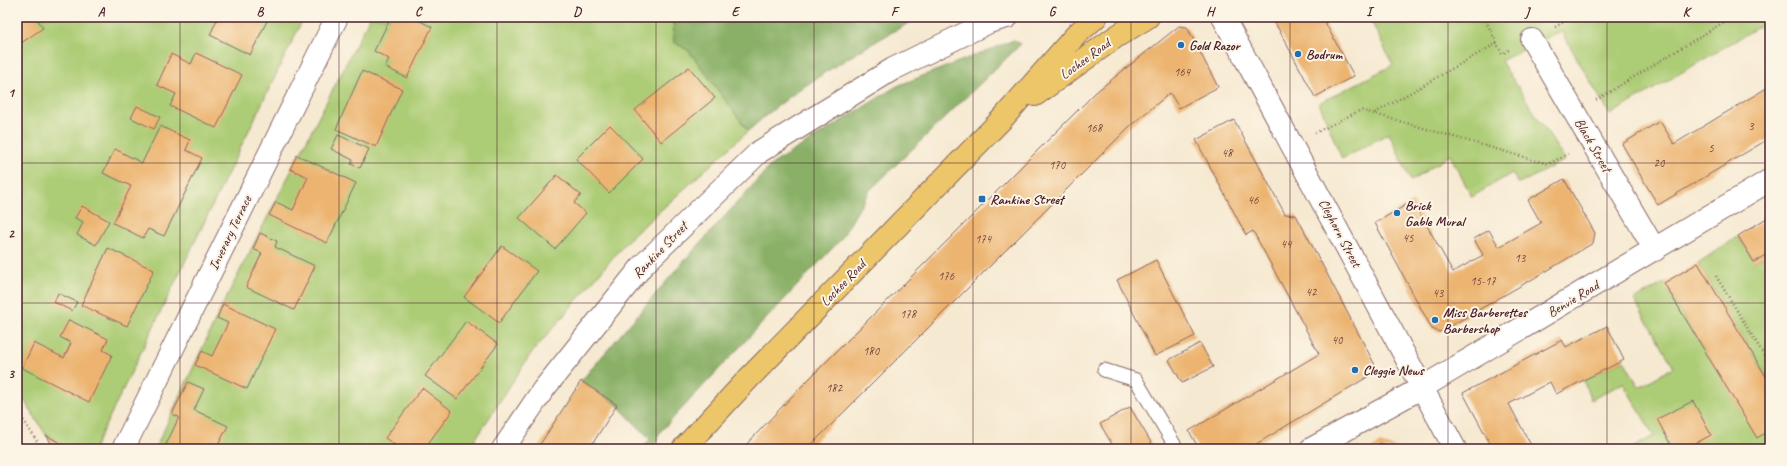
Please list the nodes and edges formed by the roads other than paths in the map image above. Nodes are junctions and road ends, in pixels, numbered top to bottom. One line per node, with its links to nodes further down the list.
1 (337, 17): 12 (street, Inverary Terrace)
2 (1007, 17): 13 (street, Rankine Street)
3 (1096, 17): 7 (main road, Lochee Road)
4 (1148, 17): 7 (main road, Lochee Road)
5 (1223, 17): 11 (street, Cleghorn Street)
6 (1532, 40): 9 (street, Black Street)
7 (1003, 118): 14 (main road, Lochee Road)
8 (1770, 180): 9 (street, Benvie Road)
9 (1655, 250): 11 (street, Benvie Road)
10 (1104, 370): 15 (lane)
11 (1423, 387): 16 (street, Benvie Road); 17 (street, Cleghorn Street)
12 (123, 449)
13 (503, 449)
14 (683, 449)
15 (1177, 449)
16 (1311, 449)
17 (1455, 449)

